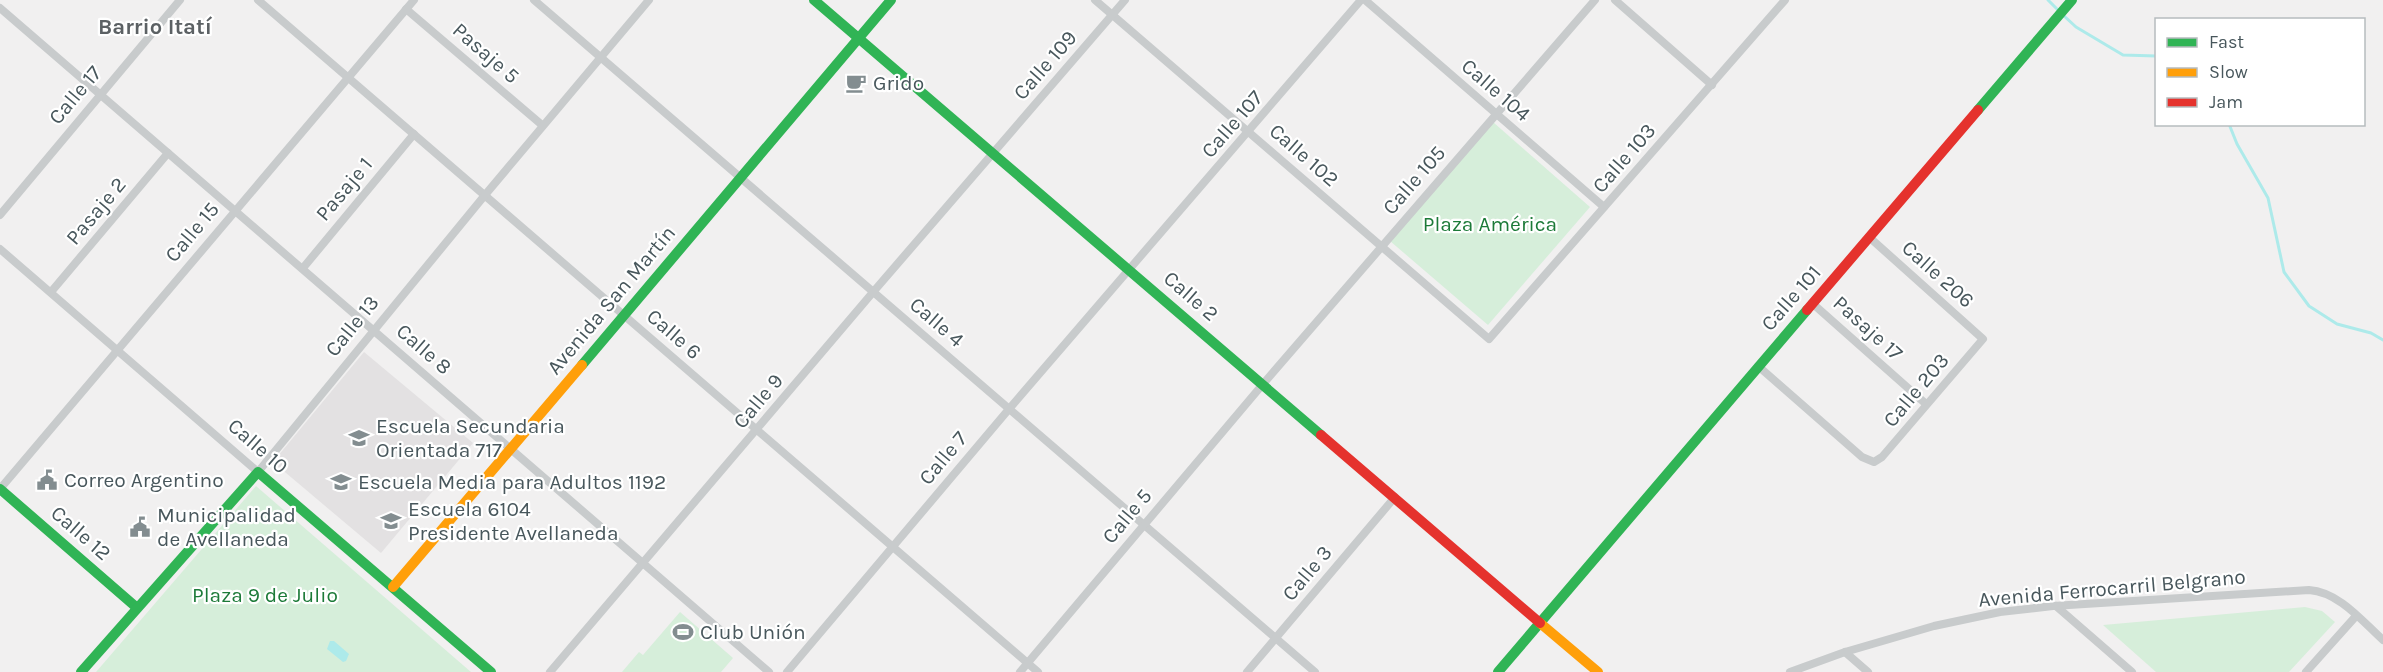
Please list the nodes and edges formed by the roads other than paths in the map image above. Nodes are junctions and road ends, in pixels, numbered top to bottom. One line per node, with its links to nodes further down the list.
1 (180, 0): 22 (street, Calle 17)
2 (258, 0): 20 (street, Calle 6)
3 (414, 0): 16 (street, Calle 15)
4 (534, 0): 19 (street, Calle 4)
5 (649, 0): 19 (street, Calle 13)
6 (814, 0): 18 (street, Calle 2)
7 (891, 0): 18 (street, Avenida San Martín)
8 (1095, 0): 17 (street, Calle 102)
9 (1125, 0): 17 (street, Calle 109)
10 (1363, 0): 23 (street, Calle 104); 25 (street, Calle 107)
11 (1594, 0): 23 (street, Calle 105)
12 (1615, 0): 21 (street)
13 (1785, 0): 21 (street, Calle 103)
14 (2071, 2): 34 (street, Calle 101)
15 (0, 8): 22 (street, Calle 8)
16 (406, 9): 20 (street, Calle 15); 24 (street, Pasaje 5)
17 (1112, 15): 25 (street, Calle 102); 28 (street, Calle 109)
18 (859, 38): 28 (street, Calle 2); 29 (street, Avenida San Martín)
19 (600, 56): 24 (street, Calle 13); 29 (street, Calle 4)
20 (349, 78): 26 (street, Calle 6); 32 (street, Calle 15)
21 (1712, 85): 31 (street, Calle 103)
22 (100, 94): 27 (street, Calle 8); 33 (street, Calle 17)
23 (1495, 113): 31 (street, Calle 104); 35 (street, Calle 105)
24 (542, 125): 30 (street, Calle 13)
25 (1249, 132): 35 (street, Calle 102); 38 (street, Calle 107)
26 (414, 134): 30 (street, Calle 6); 37 (street, Pasaje 1)
27 (168, 153): 32 (street, Calle 8); 40 (street, Pasaje 2)
28 (993, 153): 38 (street, Calle 2); 39 (street, Calle 9)
29 (741, 177): 39 (street, Calle 4); 42 (street, Avenida San Martín)
30 (484, 195): 42 (street, Calle 6); 43 (street, Calle 13)
31 (1604, 207): 44 (street, Calle 103)
32 (235, 209): 37 (street, Calle 8); 46 (street, Calle 15)
33 (0, 215)
34 (1869, 237): 41 (street, Calle 101); 45 (street, Calle 206)
35 (1382, 246): 44 (street, Calle 102); 48 (street, Calle 105)
36 (0, 249): 40 (street, Calle 10)
37 (303, 268): 43 (street, Calle 8)
38 (1129, 269): 48 (street, Calle 2); 50 (street, Calle 7)
39 (874, 291): 50 (street, Calle 4); 51 (street, Calle 9)
40 (51, 292): 46 (street, Calle 10)
41 (1812, 303): 47 (street, Calle 101); 49 (street, Pasaje 17)
42 (624, 314): 51 (street, Calle 6); 52 (street, Avenida San Martín)
43 (374, 330): 52 (street, Calle 8); 53 (street, Calle 13)
44 (1489, 339)
45 (1983, 339): 49 (street, Calle 203)
46 (117, 350): 53 (street, Calle 10); 54 (street, Calle 15)
47 (1758, 366): 49 (street, Calle 203); 63 (street, Calle 101)
48 (1263, 384): 55 (street, Calle 2); 56 (street, Calle 5)
49 (1926, 404)
50 (1009, 409): 56 (street, Calle 4); 57 (street, Calle 7)
51 (757, 430): 57 (street, Calle 6); 58 (street, Calle 9)
52 (511, 448): 58 (street, Calle 8); 59 (street, Avenida San Martín)
53 (258, 472): 59 (street, Calle 10); 61 (street, Calle 13)
54 (0, 488): 61 (street, Calle 12)
55 (1395, 497): 63 (street, Calle 2); 64 (street, Calle 3)
56 (1144, 525): 64 (street, Calle 4); 67 (street, Calle 5)
57 (892, 546): 67 (street, Calle 6); 72 (street, Calle 7)
58 (644, 563): 70 (street, Calle 9); 71 (street, Calle 8)
59 (393, 587): 69 (street, Calle 10)
60 (2056, 606): 62 (street, Avenida Ferrocarril Belgrano); 66 (street, Avenida Ferrocarril Belgrano); 81 (street)
61 (136, 607): 68 (street, Calle 13)
62 (2356, 616): 65 (street); 82 (street)
63 (1541, 623): 77 (street, Calle 101); 78 (street, Calle 2)
64 (1276, 638): 75 (street, Calle 3); 76 (street, Calle 4)
65 (2383, 640)
66 (1845, 652): 79 (street, Avenida Ferrocarril Belgrano); 80 (street)
67 (1027, 663): 73 (street, Calle 5); 74 (street, Calle 6)
68 (81, 672)
69 (491, 672)
70 (550, 672)
71 (769, 672)
72 (787, 672)
73 (1020, 672)
74 (1038, 672)
75 (1246, 672)
76 (1315, 672)
77 (1497, 672)
78 (1598, 672)
79 (1790, 672)
80 (1868, 672)
81 (2132, 672)
82 (2306, 672)

